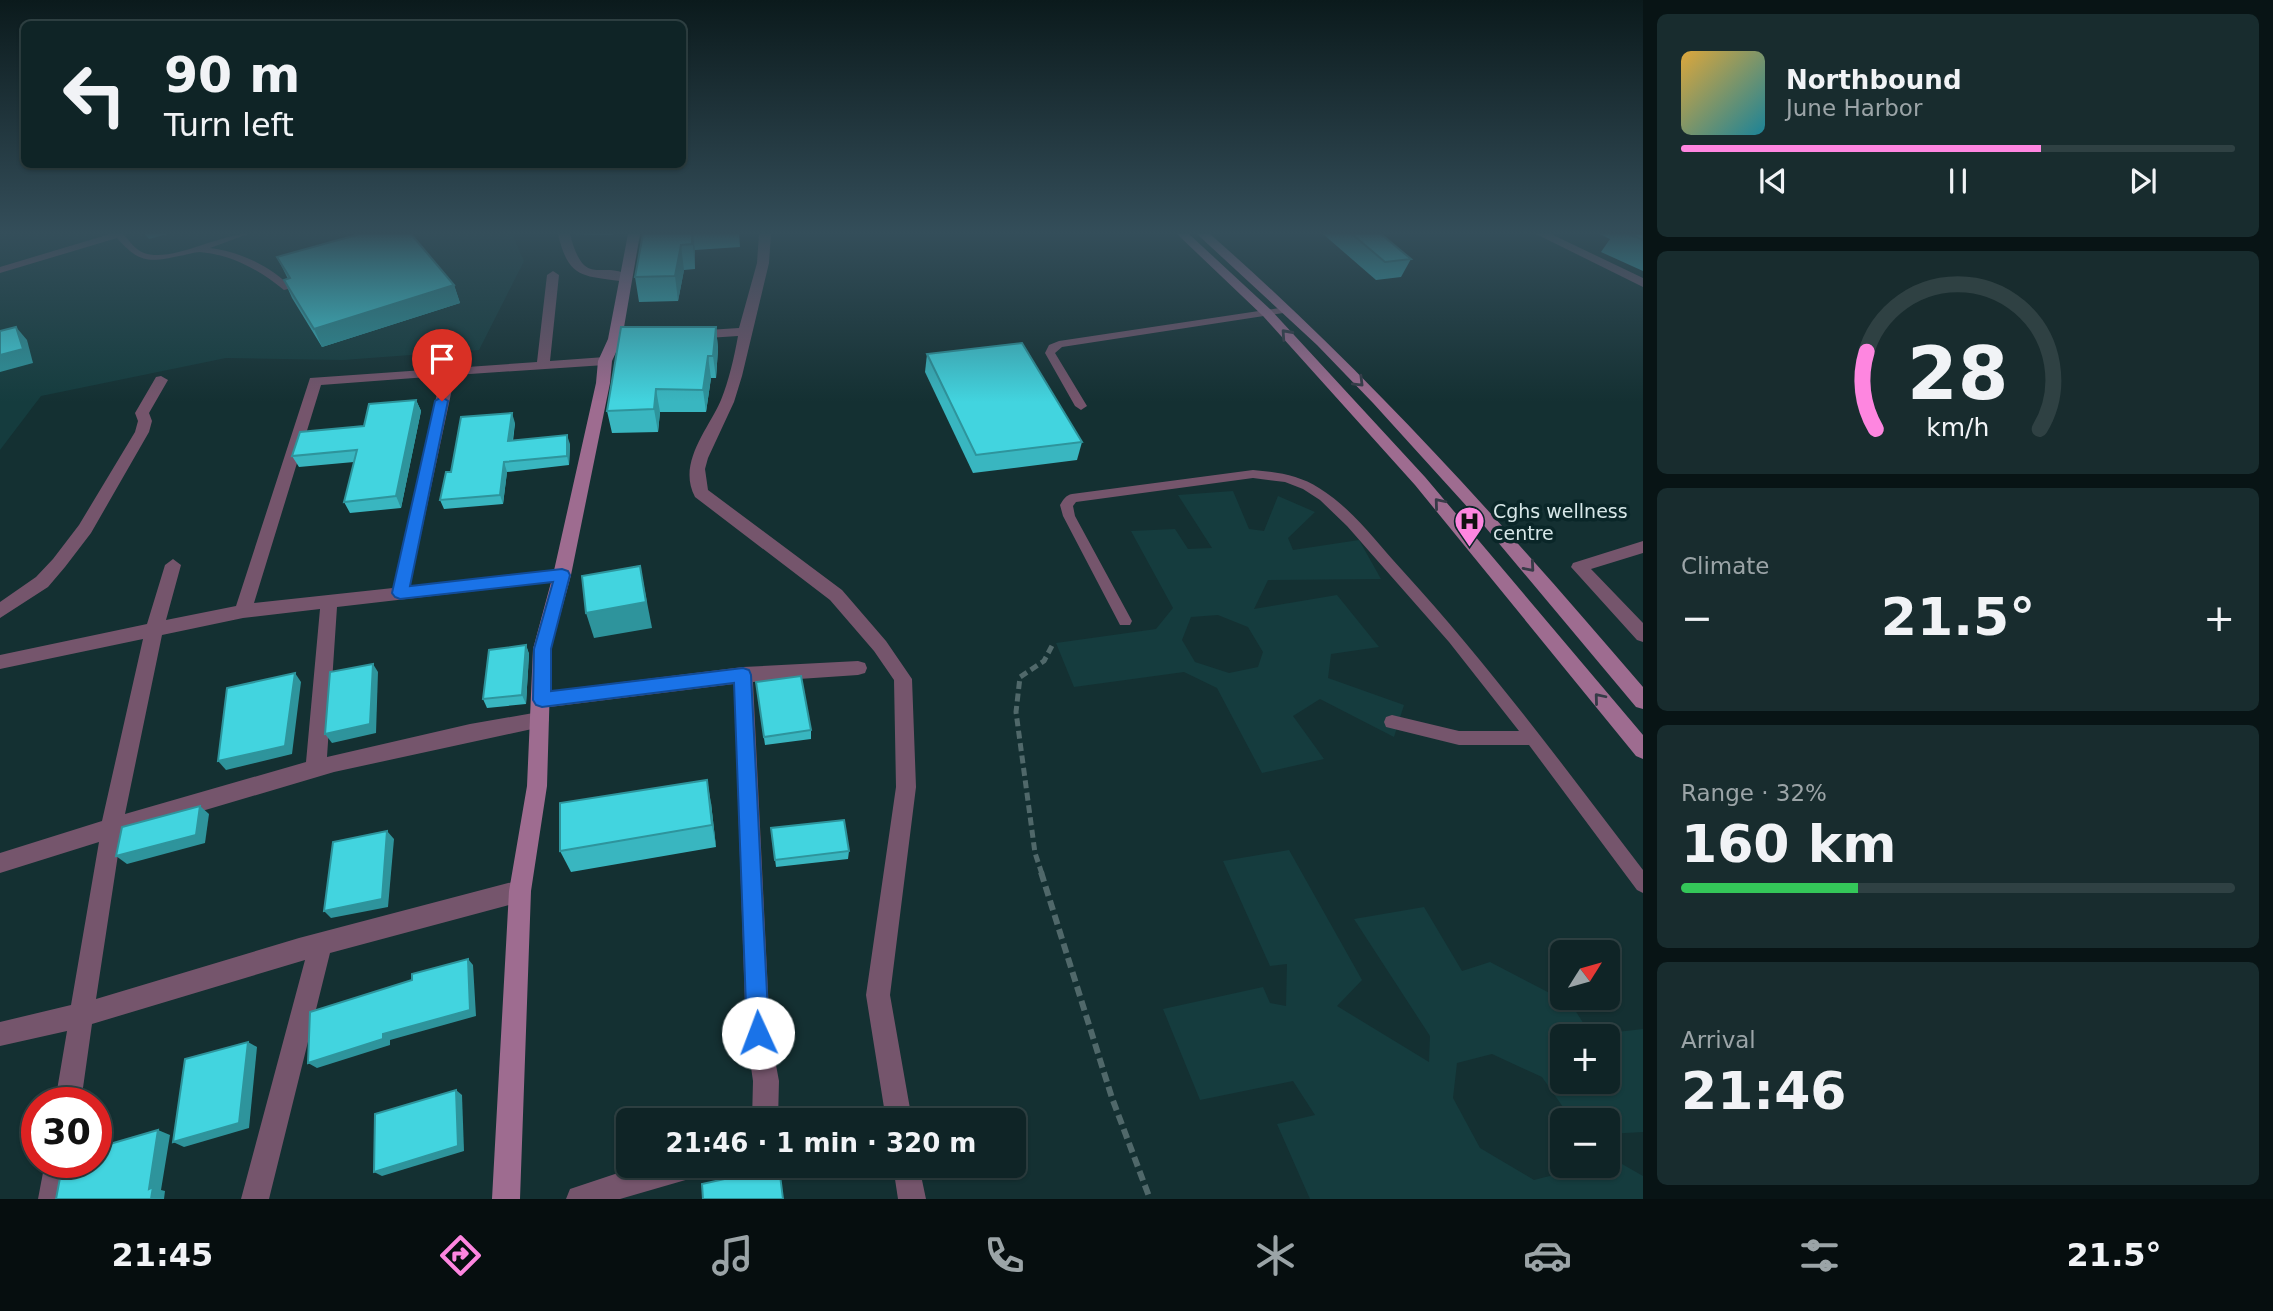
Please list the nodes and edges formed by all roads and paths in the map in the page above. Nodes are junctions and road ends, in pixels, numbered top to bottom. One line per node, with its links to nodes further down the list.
1 (551, 290): 11 (street)
2 (625, 290): 10 (street)
3 (756, 290): 8 (street)
4 (1242, 290): 7 (street)
5 (1264, 290): 6 (street)
6 (1286, 310): 7 (lane); 29 (street, one-way to 29)
7 (1267, 313): 14 (lane); 33 (street, one-way to 7)
8 (745, 332): 9 (street); 44 (street)
9 (680, 335)
10 (605, 361): 11 (street); 17 (street)
11 (543, 366): 12 (street)
12 (447, 374): 18 (street); 21 (street)
13 (161, 380): 20 (street)
14 (1081, 406)
15 (1643, 547): 24 (street)
16 (173, 565): 23 (street)
17 (562, 575): 18 (street); 30 (street)
18 (400, 593): 19 (street)
19 (329, 601): 21 (street); 34 (street)
20 (0, 611)
21 (243, 611): 23 (street)
22 (1125, 621): 32 (lane)
23 (153, 631): 26 (street); 35 (street)
24 (1643, 635)
25 (1054, 642): 53 (path)
26 (0, 662)
27 (858, 668): 28 (street)
28 (743, 675): 30 (street); 43 (street)
29 (1643, 701)
30 (540, 710): 34 (street); 38 (street)
31 (1392, 722): 32 (lane)
32 (1533, 738): 37 (lane)
33 (1643, 750)
34 (316, 769): 35 (street)
35 (113, 828): 36 (street); 40 (street)
36 (0, 863)
37 (1643, 884)
38 (520, 891): 39 (street); 50 (street)
39 (321, 944): 40 (street); 49 (street)
40 (82, 1015): 41 (street); 42 (street)
41 (0, 1034)
42 (70, 1087)
43 (765, 1108)
44 (897, 1108)
45 (55, 1178): 48 (street)
46 (642, 1178): 51 (street)
47 (908, 1178): 52 (street)
48 (52, 1199)
49 (255, 1199)
50 (506, 1199)
51 (580, 1199)
52 (912, 1199)
53 (1150, 1199)

